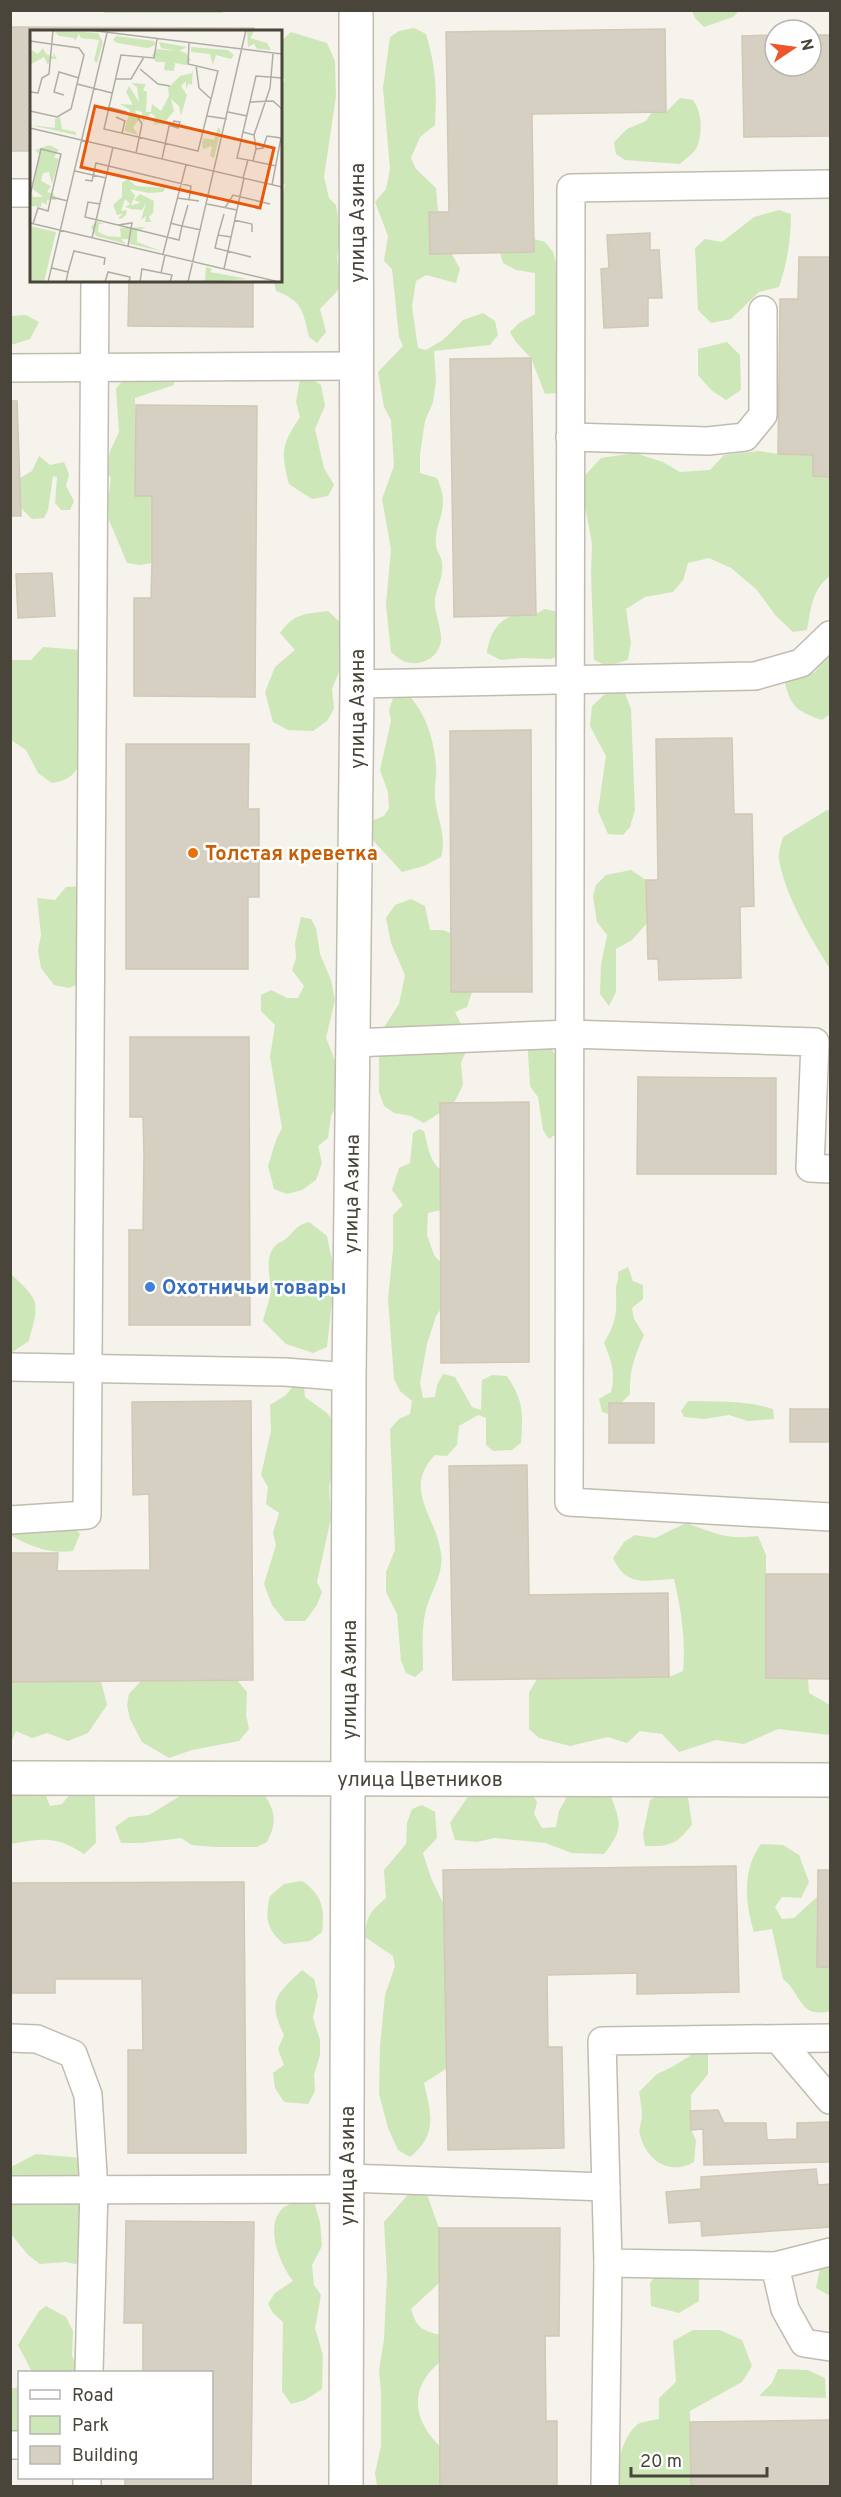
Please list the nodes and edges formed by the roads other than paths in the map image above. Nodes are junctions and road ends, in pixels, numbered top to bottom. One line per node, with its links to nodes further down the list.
1 (356, 10): 7 (street, улица Азина)
2 (831, 184): 10 (lane)
3 (10, 193): 4 (lane)
4 (30, 194)
5 (95, 282): 9 (lane)
6 (763, 310): 10 (lane)
7 (357, 366): 9 (lane); 13 (street, улица Азина)
8 (10, 368): 9 (lane)
9 (95, 368): 19 (lane)
10 (570, 437): 12 (lane)
11 (831, 635): 12 (lane)
12 (570, 680): 13 (lane); 14 (lane)
13 (357, 684): 15 (street, улица Азина)
14 (569, 1034): 15 (lane); 16 (lane); 21 (lane)
15 (353, 1043): 20 (street, улица Азина)
16 (822, 1082): 17 (lane)
17 (831, 1169)
18 (10, 1367): 19 (lane)
19 (88, 1368): 20 (lane); 22 (lane)
20 (349, 1377): 24 (street, улица Азина)
21 (831, 1517)
22 (10, 1520)
23 (10, 1778): 24 (street, улица Цветников)
24 (349, 1779): 25 (street, улица Цветников); 30 (street, улица Азина)
25 (831, 1780)
26 (10, 2038): 33 (lane)
27 (831, 2038): 28 (lane)
28 (778, 2039): 29 (lane); 31 (lane)
29 (831, 2100)
30 (347, 2183): 31 (lane); 33 (lane); 39 (street, улица Азина)
31 (606, 2187): 35 (lane)
32 (10, 2190): 33 (lane)
33 (94, 2190): 38 (lane)
34 (831, 2252): 36 (lane)
35 (608, 2263): 36 (lane); 40 (lane)
36 (775, 2266): 37 (lane)
37 (831, 2347)
38 (90, 2371)
39 (346, 2487)
40 (605, 2487)

